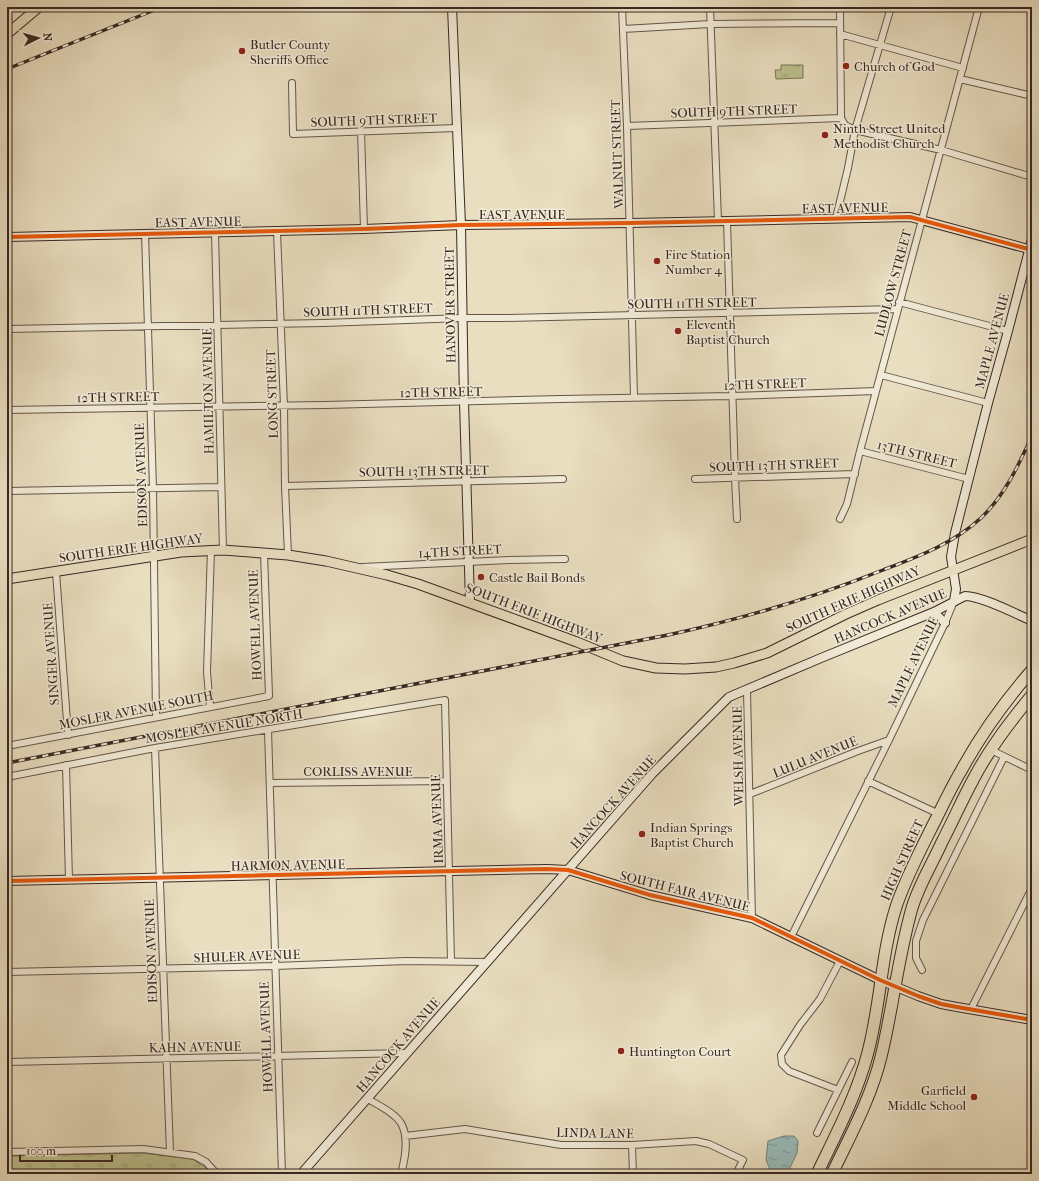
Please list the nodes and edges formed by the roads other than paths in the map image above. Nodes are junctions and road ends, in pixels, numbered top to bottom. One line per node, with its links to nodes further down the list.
1 (39, 7): 11 (main road)
2 (452, 7): 21 (street, HANOVER STREET)
3 (622, 7): 10 (street, WALNUT STREET)
4 (710, 7): 9 (street)
5 (840, 7): 8 (street)
6 (890, 7): 13 (street)
7 (979, 7): 14 (street, LUDLOW STREET)
8 (840, 23): 9 (street); 12 (street)
9 (710, 24): 10 (street); 19 (street)
10 (623, 29): 20 (street, WALNUT STREET)
11 (7, 34)
12 (840, 34): 13 (street); 18 (street)
13 (879, 46): 14 (street); 22 (street)
14 (963, 68): 15 (street, LUDLOW STREET)
15 (960, 79): 17 (street); 24 (street, LUDLOW STREET)
16 (292, 83): 23 (street, SOUTH 9TH STREET)
17 (1032, 96)
18 (841, 118): 19 (street, SOUTH 9TH STREET); 22 (street)
19 (714, 123): 20 (street, SOUTH 9TH STREET); 28 (street)
20 (627, 126): 30 (street, WALNUT STREET)
21 (456, 128): 23 (street, SOUTH 9TH STREET); 31 (street, HANOVER STREET)
22 (855, 130): 24 (street); 26 (street)
23 (360, 131): 32 (street)
24 (941, 150): 25 (street); 27 (street, LUDLOW STREET)
25 (1032, 177)
26 (836, 218): 27 (street, EAST AVENUE); 29 (street, EAST AVENUE)
27 (922, 220): 38 (street, EAST AVENUE); 39 (street, LUDLOW STREET)
28 (718, 221): 29 (street, EAST AVENUE); 30 (street, EAST AVENUE)
29 (727, 221): 40 (street)
30 (630, 223): 31 (street, EAST AVENUE); 41 (street, WALNUT STREET)
31 (461, 225): 32 (street, EAST AVENUE); 42 (street, HANOVER STREET)
32 (364, 229): 33 (street, EAST AVENUE)
33 (278, 231): 34 (street, EAST AVENUE); 43 (street, LONG STREET)
34 (215, 232): 35 (street, EAST AVENUE); 44 (street, HAMILTON AVENUE)
35 (145, 233): 36 (street, EAST AVENUE); 45 (street, EDISON AVENUE)
36 (7, 237)
37 (1032, 239): 38 (street, MAPLE AVENUE)
38 (1031, 250): 47 (street, MAPLE AVENUE)
39 (898, 306): 40 (street, SOUTH 11TH STREET); 47 (street, SOUTH 11TH STREET); 48 (street, LUDLOW STREET)
40 (730, 313): 41 (street, SOUTH 11TH STREET); 50 (street)
41 (632, 315): 42 (street, SOUTH 11TH STREET); 51 (street, WALNUT STREET)
42 (463, 318): 43 (street, SOUTH 11TH STREET); 52 (street, HANOVER STREET)
43 (280, 324): 44 (street, SOUTH 11TH STREET); 55 (street, LONG STREET)
44 (218, 325): 45 (street, SOUTH 11TH STREET); 54 (street, HAMILTON AVENUE)
45 (148, 326): 46 (street, SOUTH 11TH STREET); 56 (street, EDISON AVENUE)
46 (7, 329)
47 (1008, 331): 53 (street, MAPLE AVENUE)
48 (881, 376): 49 (street, LUDLOW STREET); 53 (street)
49 (876, 391): 50 (street, 12TH STREET); 58 (street, LUDLOW STREET)
50 (732, 396): 51 (street, 12TH STREET); 60 (street)
51 (634, 397): 52 (street, 12TH STREET)
52 (464, 402): 55 (street, 12TH STREET); 64 (street, HANOVER STREET)
53 (988, 402): 63 (street, MAPLE AVENUE)
54 (220, 406): 55 (street, 12TH STREET); 56 (street, 12TH STREET); 66 (street, HAMILTON AVENUE)
55 (284, 406): 65 (street, LONG STREET)
56 (150, 407): 57 (street, 12TH STREET); 67 (street, EDISON AVENUE)
57 (7, 410)
58 (860, 451): 59 (street, LUDLOW STREET); 63 (street, 13TH STREET)
59 (855, 474): 60 (street, SOUTH 13TH STREET); 70 (street, LUDLOW STREET)
60 (735, 478): 62 (street, SOUTH 13TH STREET); 69 (street)
61 (563, 479): 64 (street, SOUTH 13TH STREET)
62 (695, 479)
63 (969, 479): 80 (street, MAPLE AVENUE)
64 (467, 481): 65 (street, SOUTH 13TH STREET); 78 (street, HANOVER STREET)
65 (286, 486): 76 (street, LONG STREET)
66 (221, 487): 67 (street); 73 (street, HAMILTON AVENUE)
67 (153, 488): 68 (street); 75 (street, EDISON AVENUE)
68 (7, 491)
69 (737, 519)
70 (840, 519)
71 (1032, 539): 80 (main road, SOUTH ERIE HIGHWAY)
72 (211, 550): 73 (main road, SOUTH ERIE HIGHWAY); 75 (main road, SOUTH ERIE HIGHWAY); 93 (street)
73 (223, 550): 74 (main road, SOUTH ERIE HIGHWAY)
74 (264, 553): 76 (main road, SOUTH ERIE HIGHWAY); 91 (street, HOWELL AVENUE)
75 (154, 555): 81 (main road, SOUTH ERIE HIGHWAY); 94 (street, EDISON AVENUE)
76 (288, 555): 79 (main road, SOUTH ERIE HIGHWAY)
77 (565, 560): 78 (street, 14TH STREET)
78 (469, 562): 79 (street, 14TH STREET); 84 (street, HANOVER STREET)
79 (356, 568): 84 (main road, SOUTH ERIE HIGHWAY)
80 (953, 569): 83 (street, MAPLE AVENUE); 84 (main road, SOUTH ERIE HIGHWAY)
81 (56, 572): 82 (main road, SOUTH ERIE HIGHWAY); 96 (street, SINGER AVENUE)
82 (7, 579)
83 (954, 601): 85 (street, HANCOCK AVENUE); 86 (street, HANCOCK AVENUE); 87 (street, MAPLE AVENUE)
84 (470, 602)
85 (934, 612): 87 (street); 89 (street, HANCOCK AVENUE)
86 (1032, 621)
87 (945, 623): 97 (street, MAPLE AVENUE)
88 (1032, 670): 109 (highway, HIGH STREET)
89 (747, 690): 108 (street, WELSH AVENUE); 110 (street, HANCOCK AVENUE)
90 (1032, 695): 100 (highway)
91 (269, 696): 93 (street, MOSLER AVENUE SOUTH)
92 (445, 700): 95 (street, MOSLER AVENUE NORTH); 105 (street, IRMA AVENUE)
93 (210, 707): 94 (street, MOSLER AVENUE SOUTH)
94 (156, 716): 96 (street, MOSLER AVENUE SOUTH)
95 (268, 730): 99 (street, MOSLER AVENUE NORTH); 107 (street, HOWELL AVENUE)
96 (68, 735): 98 (street, MOSLER AVENUE SOUTH)
97 (889, 740): 106 (street, MAPLE AVENUE); 108 (street, LULU AVENUE)
98 (7, 746)
99 (155, 748): 102 (street, MOSLER AVENUE NORTH); 113 (street, EDISON AVENUE)
100 (991, 750): 101 (street); 127 (highway)
101 (1004, 757): 103 (street); 124 (street)
102 (66, 765): 104 (street, MOSLER AVENUE NORTH); 114 (street)
103 (1032, 770)
104 (7, 777)
105 (447, 781): 107 (street, CORLISS AVENUE); 111 (street, IRMA AVENUE)
106 (868, 781): 109 (street); 118 (street, MAPLE AVENUE)
107 (270, 783): 112 (street, HOWELL AVENUE)
108 (750, 794): 117 (street, WELSH AVENUE)
109 (938, 814): 126 (highway, HIGH STREET)
110 (568, 870): 111 (street, HARMON AVENUE); 117 (street, SOUTH FAIR AVENUE); 121 (street, HANCOCK AVENUE)
111 (449, 872): 112 (street, HARMON AVENUE); 120 (street, IRMA AVENUE)
112 (272, 876): 113 (street, HARMON AVENUE); 122 (street, HOWELL AVENUE)
113 (160, 878): 114 (street, HARMON AVENUE); 123 (street, EDISON AVENUE)
114 (69, 880): 115 (street, HARMON AVENUE)
115 (7, 881)
116 (1032, 888): 128 (street)
117 (752, 918): 118 (street, SOUTH FAIR AVENUE)
118 (791, 937): 119 (street, SOUTH FAIR AVENUE)
119 (840, 960): 126 (street, SOUTH FAIR AVENUE); 135 (street)
120 (452, 961): 121 (street, SHULER AVENUE); 122 (street, SHULER AVENUE)
121 (487, 962): 130 (street, HANCOCK AVENUE)
122 (275, 966): 123 (street, SHULER AVENUE); 132 (street, HOWELL AVENUE)
123 (163, 969): 125 (street, SHULER AVENUE); 131 (street, EDISON AVENUE)
124 (922, 970)
125 (7, 972)
126 (880, 980): 127 (street, SOUTH FAIR AVENUE); 148 (highway, HIGH STREET)
127 (895, 987): 128 (street, SOUTH FAIR AVENUE); 149 (highway)
128 (971, 1010): 129 (street, SOUTH FAIR AVENUE)
129 (1032, 1020)
130 (406, 1053): 132 (street, KAHN AVENUE); 136 (street, HANCOCK AVENUE)
131 (167, 1057): 132 (street, KAHN AVENUE); 133 (street, KAHN AVENUE); 141 (street, EDISON AVENUE)
132 (278, 1057): 143 (street, HOWELL AVENUE)
133 (7, 1062)
134 (852, 1062): 135 (street)
135 (838, 1090): 137 (street)
136 (368, 1098): 138 (street); 144 (street, HANCOCK AVENUE)
137 (817, 1133)
138 (405, 1136): 139 (street, LINDA LANE); 145 (street)
139 (632, 1145): 146 (street); 147 (street, LINDA LANE)
140 (7, 1152): 141 (street)
141 (170, 1152): 142 (street)
142 (217, 1174)
143 (282, 1174)
144 (301, 1174)
145 (401, 1174)
146 (634, 1174)
147 (736, 1174)
148 (816, 1174)
149 (832, 1174)

